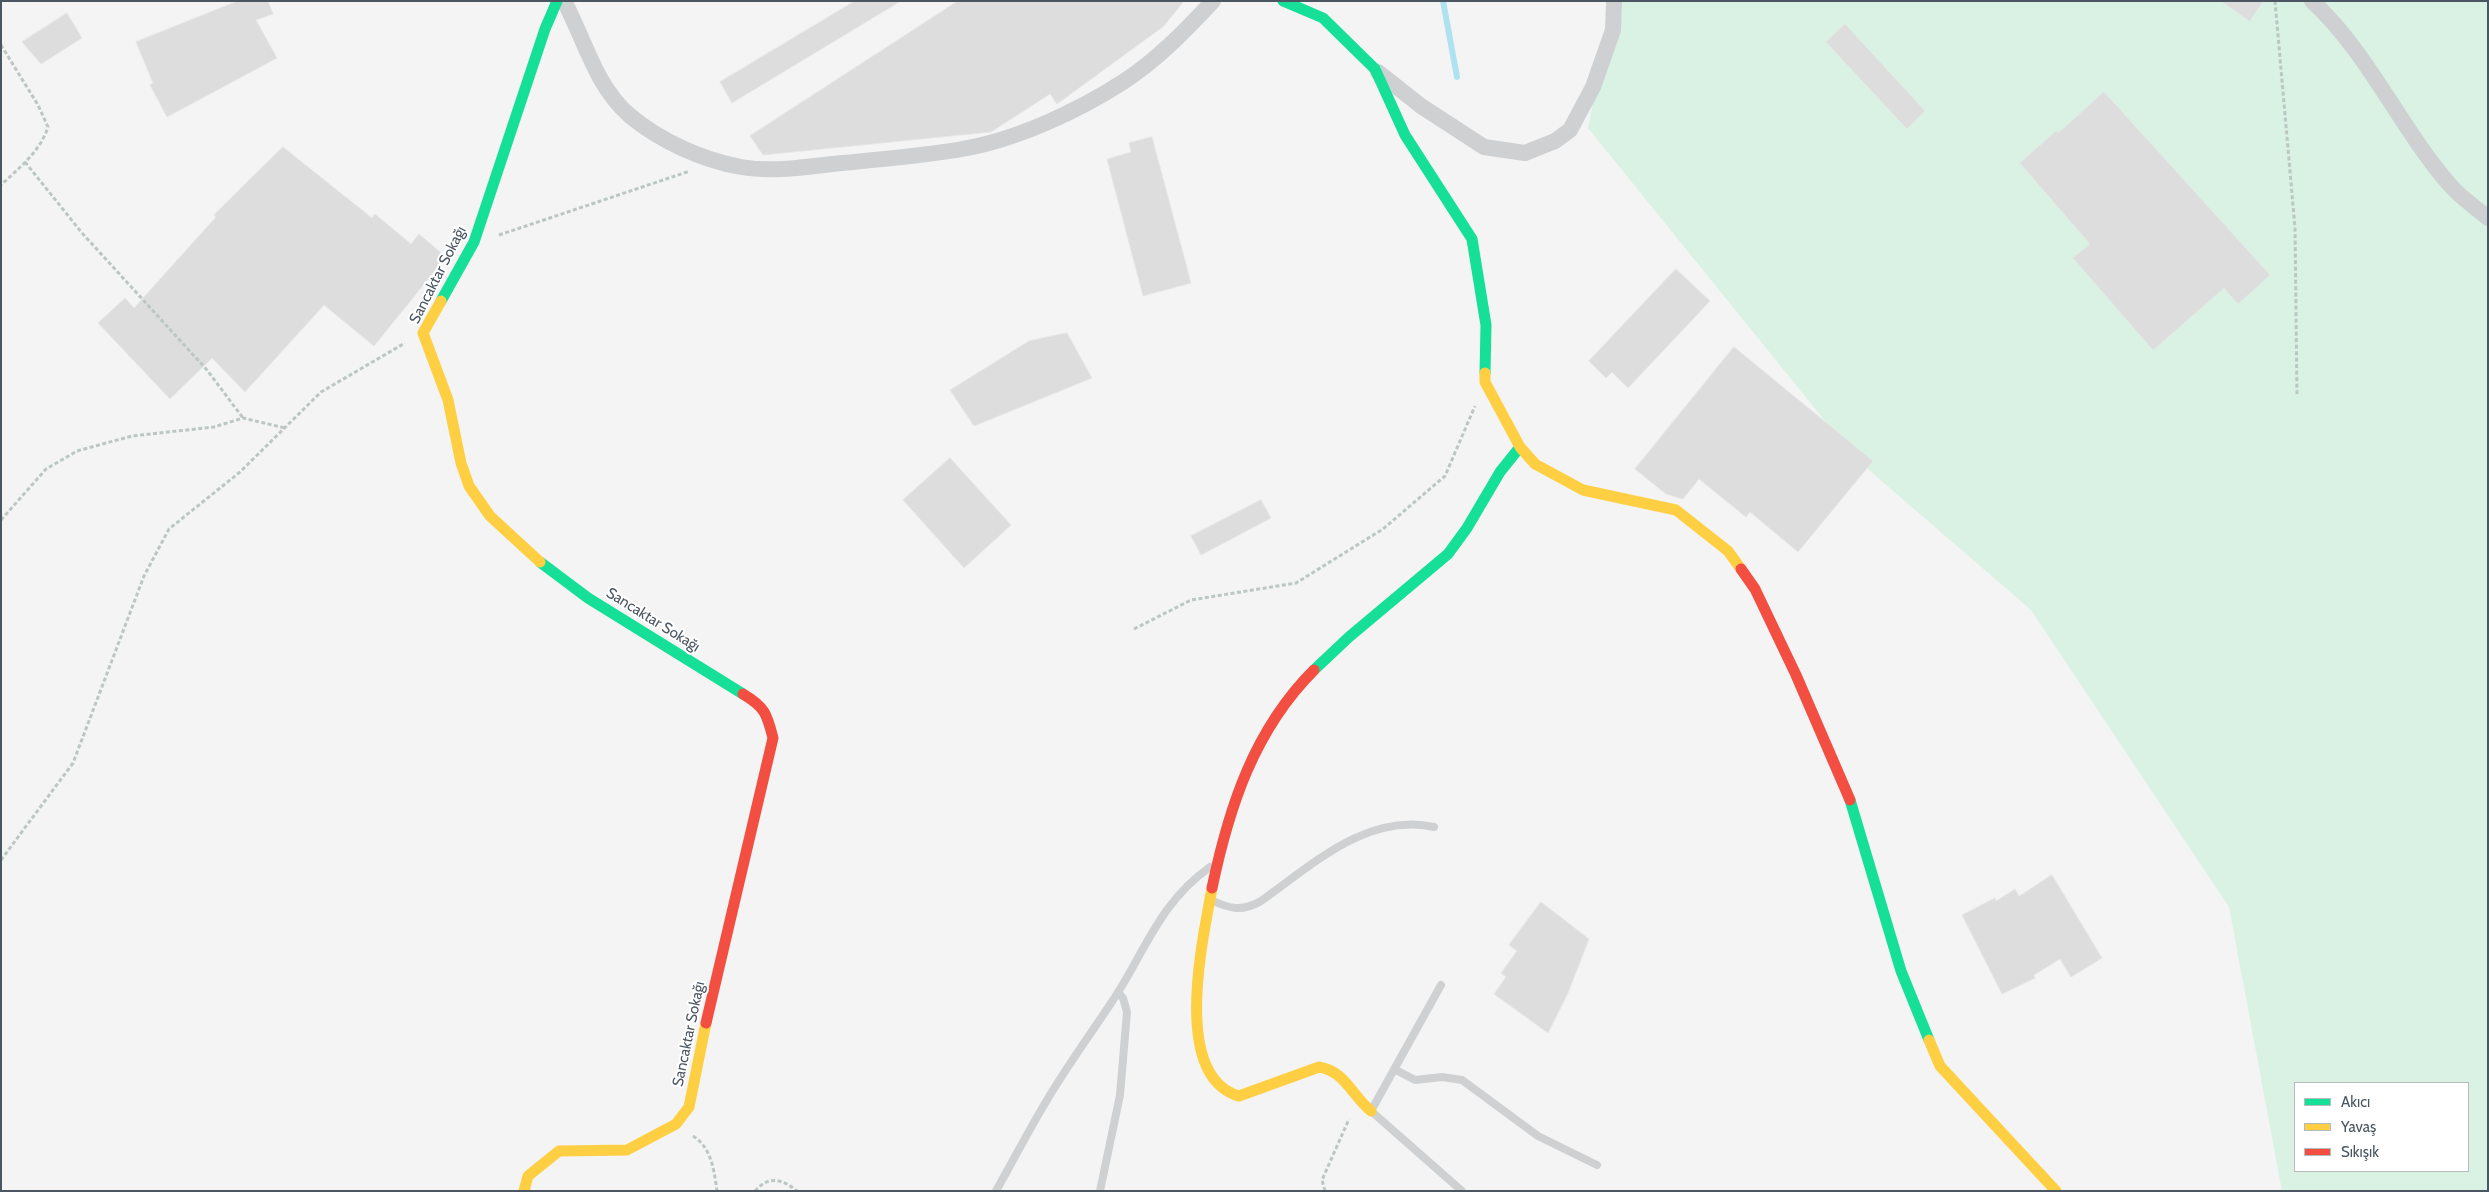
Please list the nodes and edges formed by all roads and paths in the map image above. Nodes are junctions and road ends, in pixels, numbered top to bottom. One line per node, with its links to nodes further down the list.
1 (557, 1): 14 (street, Sancaktar Sokağı)
2 (564, 1): 11 (street)
3 (1213, 1): 11 (street)
4 (1283, 1): 9 (street)
5 (1614, 1): 9 (street)
6 (2275, 1): 17 (path)
7 (2312, 1): 13 (street)
8 (1, 45): 10 (path)
9 (1375, 69): 16 (street)
10 (25, 162): 12 (path); 18 (path)
11 (724, 163): 14 (path)
12 (1, 185)
13 (2488, 218)
14 (474, 242): 15 (street, Sancaktar Sokağı)
15 (423, 333): 19 (path); 32 (street, Sancaktar Sokağı)
16 (1485, 382): 20 (street); 22 (path)
17 (2297, 396)
18 (243, 418): 19 (path); 21 (path)
19 (285, 428): 24 (path)
20 (1520, 447): 25 (street); 42 (street)
21 (1, 520)
22 (1134, 629)
23 (1434, 827): 26 (lane)
24 (1, 860)
25 (1215, 864): 26 (street); 28 (lane)
26 (1210, 899): 30 (street)
27 (1442, 985): 29 (lane)
28 (1118, 992): 38 (lane); 39 (lane)
29 (1394, 1069): 31 (lane); 33 (lane)
30 (1358, 1100): 31 (street); 40 (path)
31 (1371, 1111): 41 (lane)
32 (676, 1124): 34 (street, Sancaktar Sokağı); 35 (path)
33 (1597, 1165)
34 (524, 1191)
35 (717, 1191)
36 (755, 1191): 37 (path)
37 (797, 1191)
38 (996, 1191)
39 (1100, 1191)
40 (1325, 1191)
41 (1462, 1191)
42 (2056, 1191)

